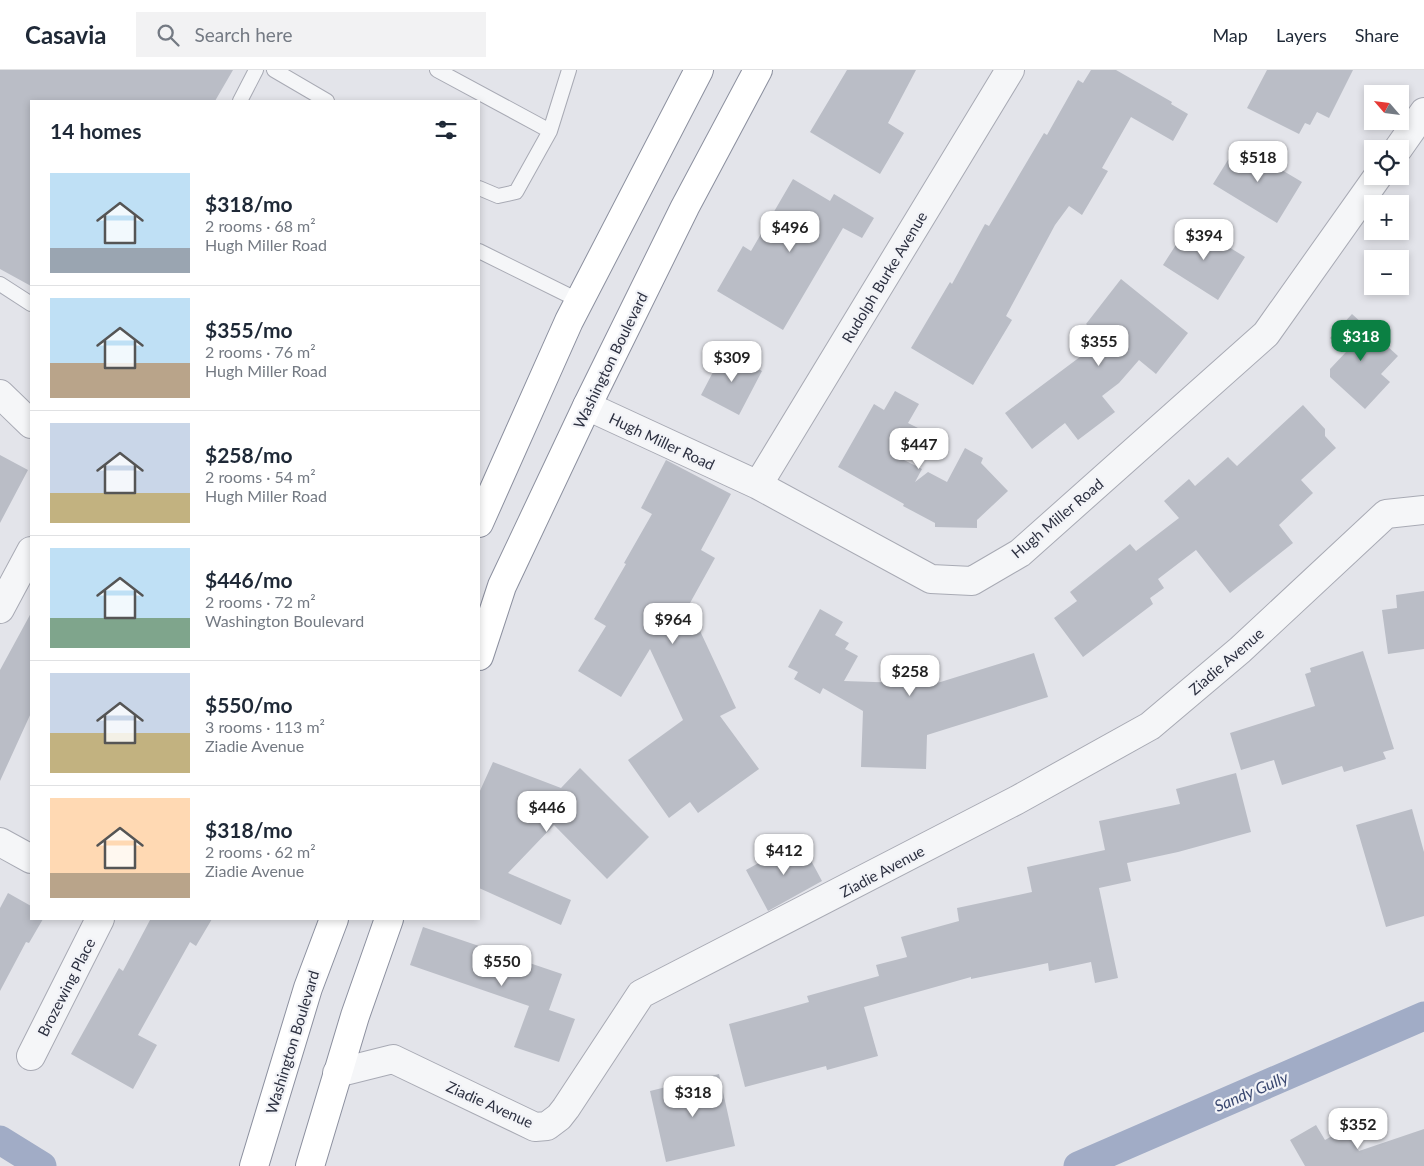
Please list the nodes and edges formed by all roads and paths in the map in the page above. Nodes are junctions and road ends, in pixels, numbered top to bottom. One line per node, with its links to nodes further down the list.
1 (256, 70): 8 (lane)
2 (274, 70): 9 (lane)
3 (437, 70): 11 (lane)
4 (569, 70): 11 (lane)
5 (699, 70): 17 (highway)
6 (758, 70): 20 (highway, Washington Boulevard)
7 (1010, 70): 22 (street, Rudolph Burke Avenue)
8 (241, 100)
9 (325, 100)
10 (1424, 112): 12 (street)
11 (550, 131): 14 (lane)
12 (1404, 140)
13 (1372, 185): 22 (street, Hugh Miller Road)
14 (480, 188)
15 (480, 251): 17 (lane)
16 (0, 284): 18 (lane)
17 (580, 301): 24 (highway)
18 (30, 303)
19 (0, 394): 21 (street)
20 (587, 406): 22 (street, Hugh Miller Road); 27 (highway, Washington Boulevard)
21 (30, 423)
22 (758, 485)
23 (1424, 510): 34 (street, Ziadie Avenue)
24 (480, 521)
25 (30, 553): 26 (street)
26 (0, 609)
27 (480, 653)
28 (0, 842): 29 (street)
29 (30, 858)
30 (99, 920): 33 (street, Brozewing Place)
31 (334, 920): 35 (highway, Washington Boulevard)
32 (389, 920): 34 (highway)
33 (31, 1056)
34 (337, 1073): 36 (highway)
35 (254, 1166)
36 (310, 1166)

